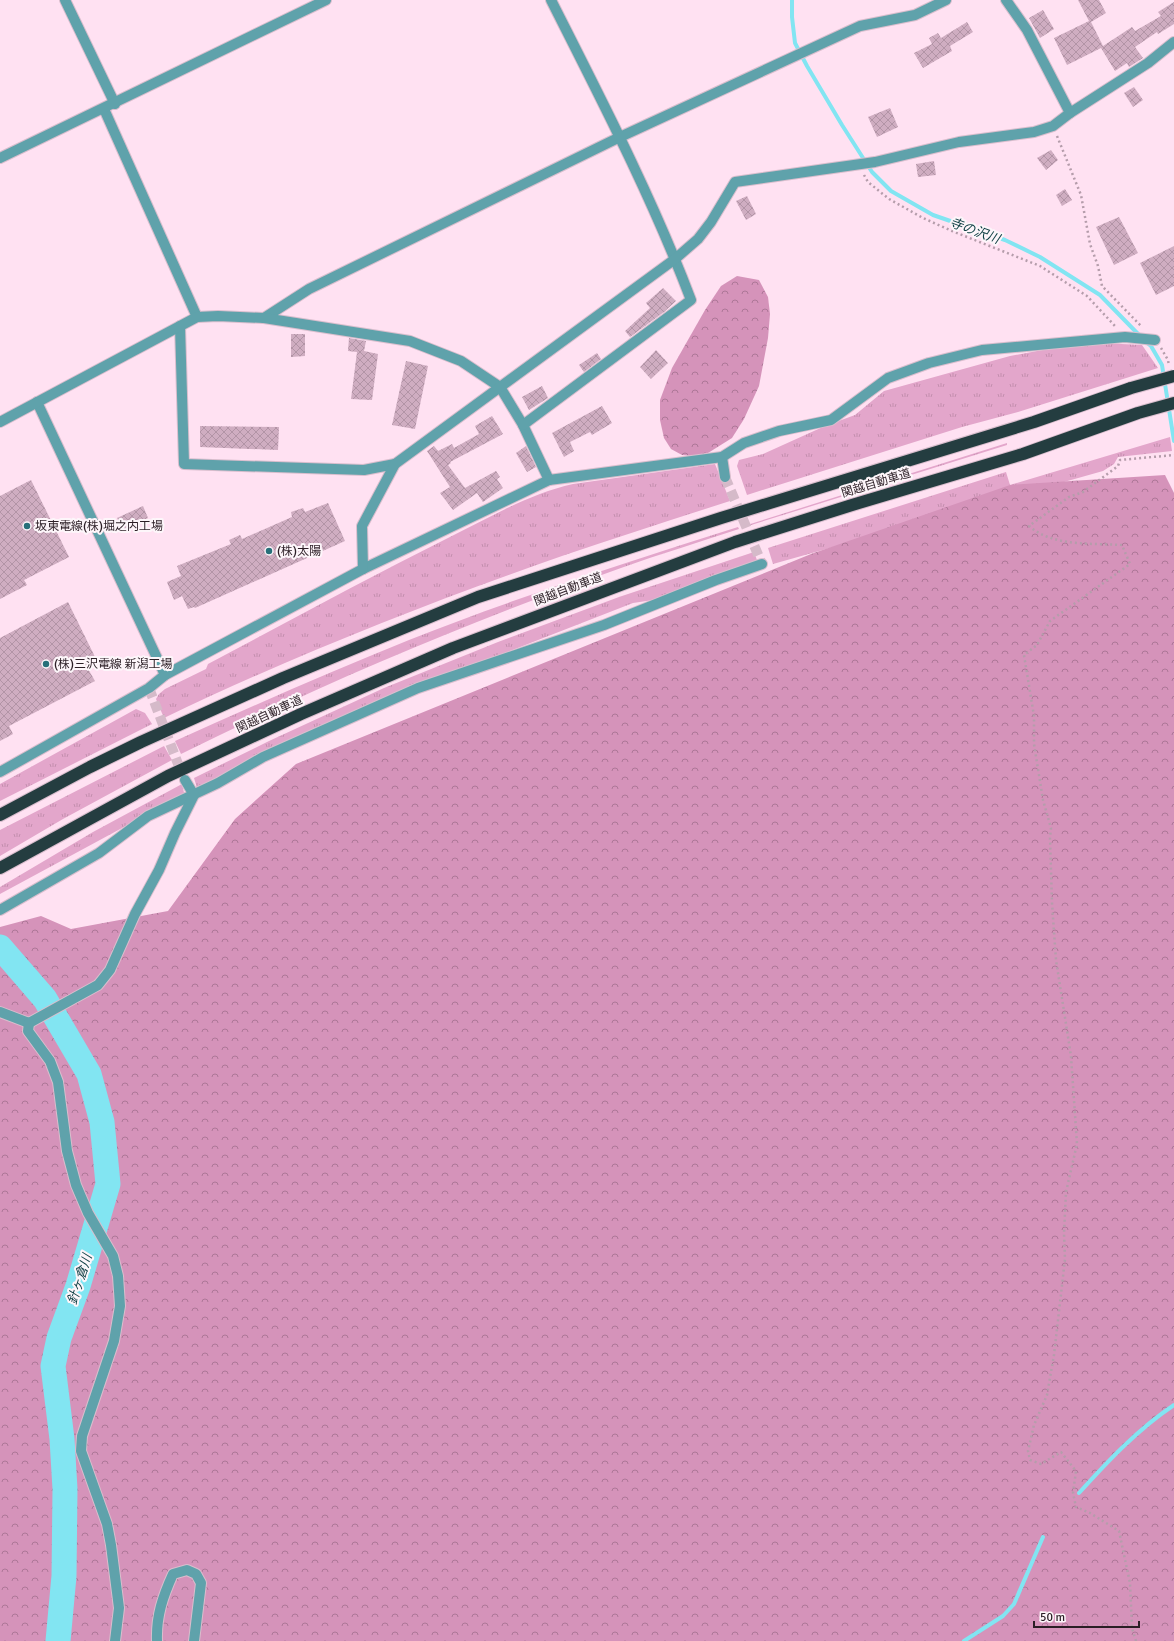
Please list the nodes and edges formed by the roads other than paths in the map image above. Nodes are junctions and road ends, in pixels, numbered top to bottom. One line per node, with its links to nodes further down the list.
1 (65, 0): 7 (street)
2 (326, 0): 7 (street)
3 (551, 0): 10 (street)
4 (946, 0): 10 (street)
5 (1006, 0): 9 (street)
6 (1174, 42): 9 (street)
7 (115, 104): 8 (street)
8 (104, 109): 11 (street); 13 (street)
9 (1070, 113): 12 (street)
10 (620, 137): 12 (street); 14 (street)
11 (0, 158)
12 (675, 259): 18 (street); 22 (street)
13 (197, 317): 14 (street); 15 (street)
14 (264, 318): 18 (street)
15 (180, 326): 19 (street); 24 (street)
16 (1152, 340): 23 (street)
17 (1174, 376): 33 (highway, 関越自動車道, bridge)
18 (500, 387): 22 (street); 24 (street)
19 (37, 402): 21 (street); 29 (street)
20 (1174, 403): 34 (highway, 関越自動車道)
21 (0, 422)
22 (523, 425): 26 (street)
23 (722, 457): 25 (street); 26 (street)
24 (395, 464): 28 (street)
25 (725, 477)
26 (549, 480): 28 (street)
27 (762, 564): 32 (street)
28 (363, 569): 29 (street)
29 (165, 674): 30 (street)
30 (0, 772)
31 (185, 780): 32 (street)
32 (194, 795): 35 (street); 37 (street)
33 (0, 815)
34 (0, 868)
35 (0, 910)
36 (0, 1012): 37 (street)
37 (29, 1023): 38 (street)
38 (115, 1641)
39 (157, 1641): 40 (street)
40 (194, 1641)

